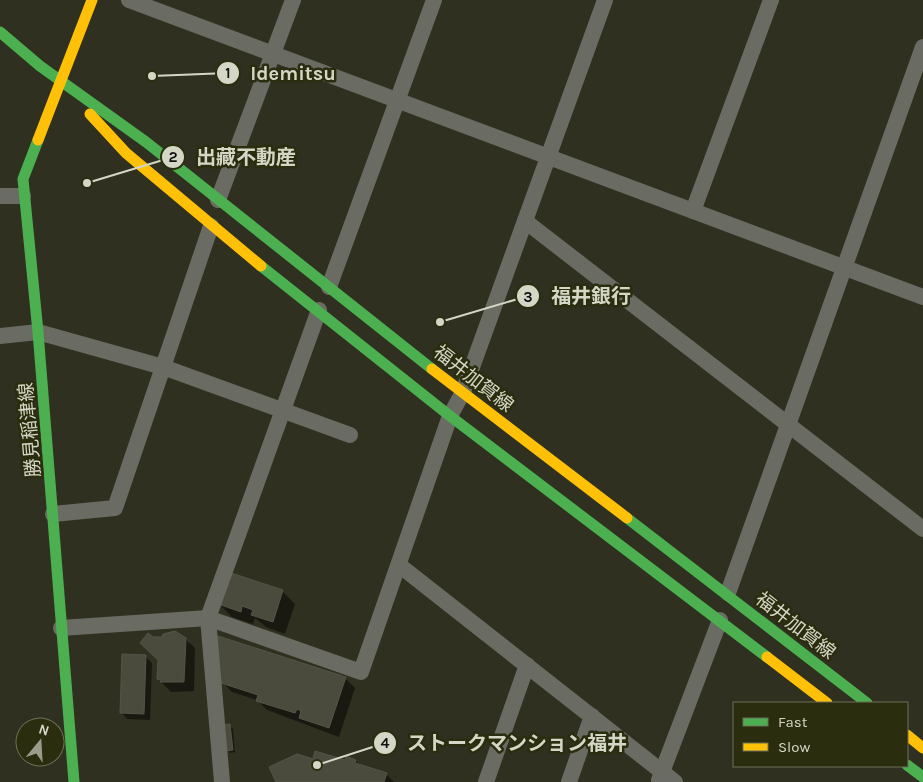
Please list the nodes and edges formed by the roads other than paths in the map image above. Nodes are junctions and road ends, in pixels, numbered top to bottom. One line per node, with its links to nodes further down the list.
1 (92, 0): 10 (main road, 勝見稲津線)
2 (129, 0): 9 (street)
3 (293, 0): 9 (street)
4 (434, 0): 11 (street)
5 (605, 0): 12 (street)
6 (771, 0): 16 (street)
7 (0, 32): 10 (main road, 福井加賀線)
8 (923, 47): 19 (street)
9 (274, 54): 11 (street); 15 (street)
10 (60, 81): 14 (main road, 勝見稲津線); 15 (main road, 福井加賀線); 18 (main road, 福井加賀線)
11 (398, 100): 12 (street); 20 (street)
12 (548, 157): 16 (street); 17 (street)
13 (0, 196): 14 (street)
14 (23, 196): 23 (main road, 勝見稲津線)
15 (218, 200): 20 (main road, 福井加賀線)
16 (693, 211): 19 (street)
17 (525, 221): 26 (street); 29 (street)
18 (211, 226): 22 (main road, 福井加賀線); 25 (street)
19 (844, 267): 21 (street); 29 (street)
20 (329, 287): 26 (main road, 福井加賀線)
21 (923, 297)
22 (319, 310): 27 (street); 28 (main road, 福井加賀線)
23 (38, 332): 24 (street); 25 (street); 31 (main road, 勝見稲津線)
24 (0, 336)
25 (163, 367): 27 (street); 31 (street)
26 (463, 392): 28 (street); 34 (main road, 福井加賀線)
27 (282, 410): 30 (street); 35 (street)
28 (450, 416): 33 (street); 36 (main road, 福井加賀線)
29 (788, 423): 32 (street); 34 (street)
30 (350, 435)
31 (53, 514): 37 (main road, 勝見稲津線)
32 (923, 529)
33 (399, 565): 35 (street); 38 (street)
34 (728, 593): 40 (main road, 福井加賀線)
35 (208, 618): 37 (street); 48 (street)
36 (720, 620): 39 (main road, 福井加賀線); 45 (street)
37 (61, 628): 47 (main road, 勝見稲津線)
38 (527, 665): 41 (street); 49 (street)
39 (826, 702)
40 (866, 702)
41 (592, 716): 45 (street); 50 (street)
42 (908, 736): 43 (main road)
43 (923, 748)
44 (908, 766): 46 (main road)
45 (660, 777): 51 (street)
46 (923, 777)
47 (74, 782)
48 (222, 782)
49 (486, 782)
50 (569, 782)
51 (676, 782)

